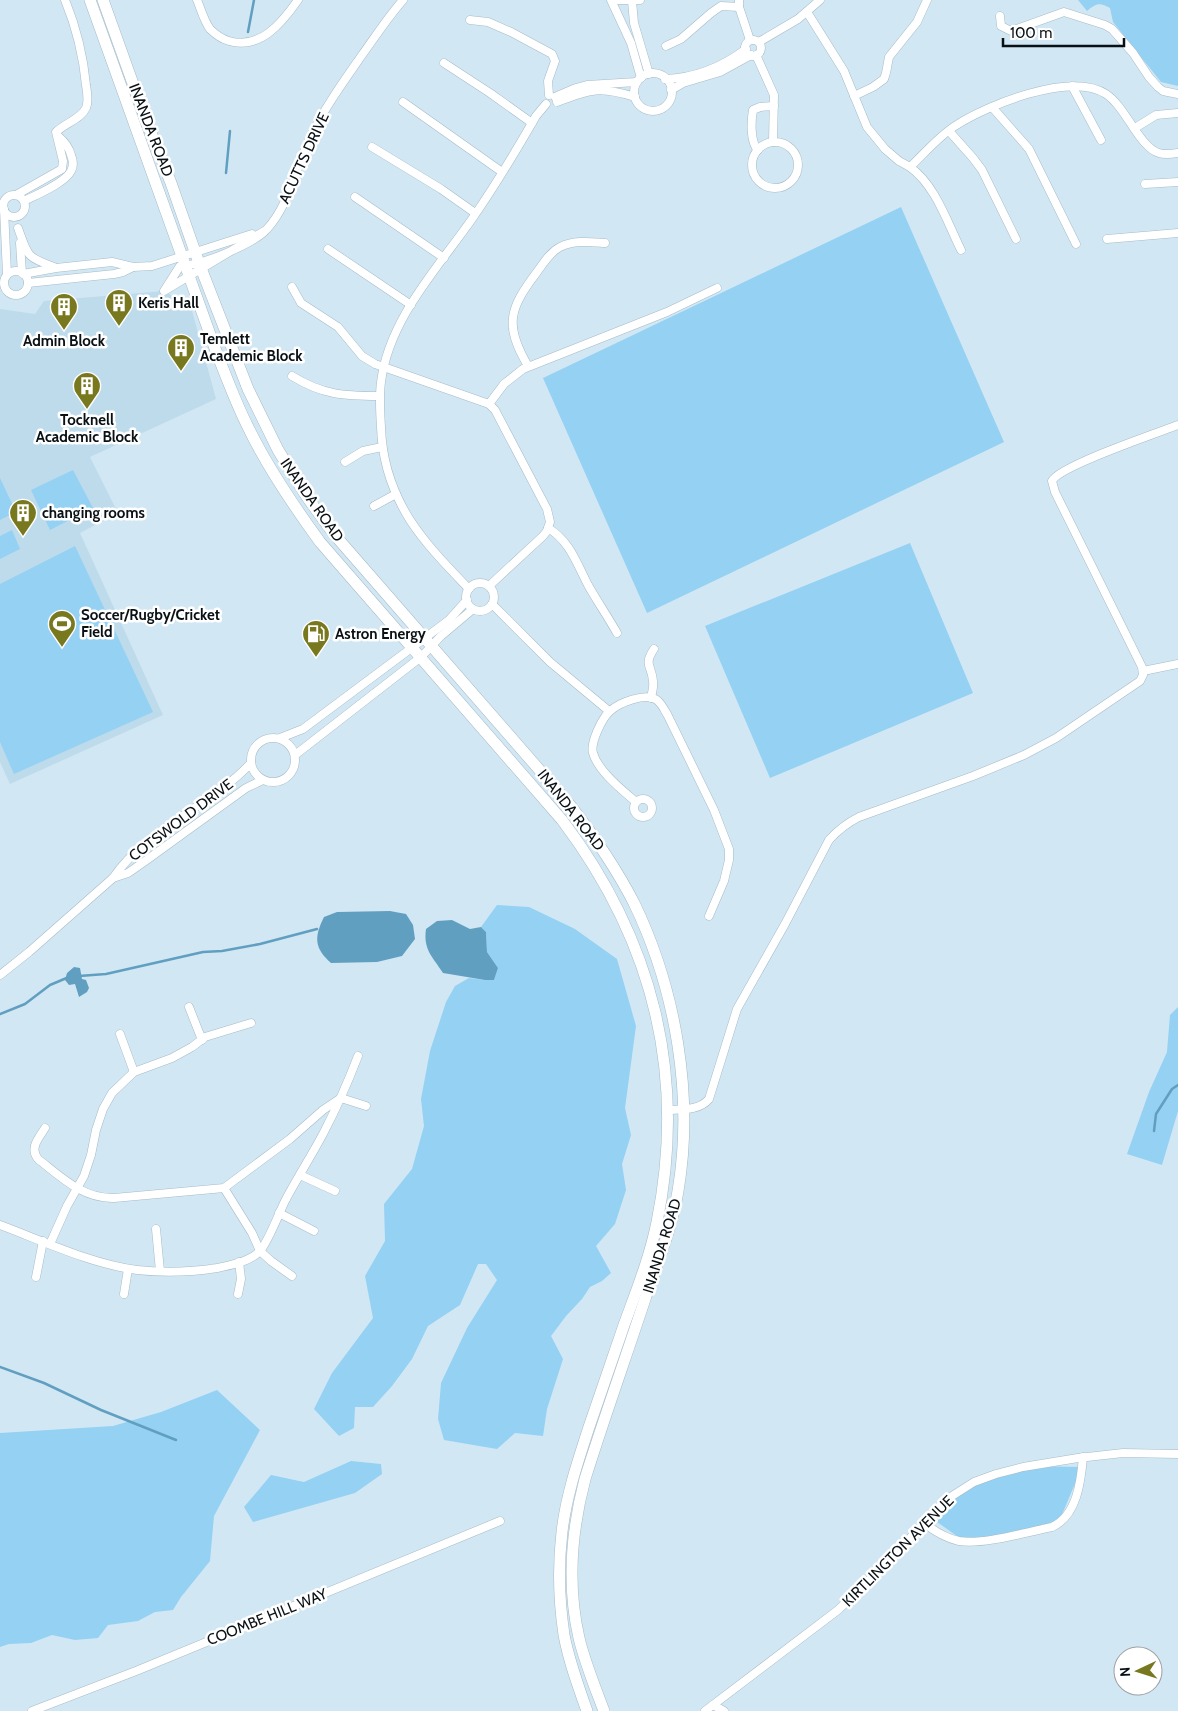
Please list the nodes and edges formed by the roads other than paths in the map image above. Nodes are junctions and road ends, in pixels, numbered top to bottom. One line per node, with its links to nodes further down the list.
1 (65, 0): 36 (street)
2 (90, 0): 63 (main road, INANDA ROAD)
3 (103, 0): 62 (main road, INANDA ROAD)
4 (197, 0): 5 (street)
5 (298, 0)
6 (403, 0): 53 (street, ACUTTS DRIVE)
7 (611, 0): 10 (street); 22 (street)
8 (820, 0): 12 (street)
9 (927, 0): 26 (street)
10 (636, 1): 20 (street)
11 (739, 3): 15 (street); 17 (street)
12 (807, 12): 16 (street); 26 (street)
13 (1000, 16): 25 (street)
14 (470, 20): 27 (street)
15 (750, 40): 16 (street); 18 (street)
16 (760, 42): 18 (street)
17 (666, 46)
18 (751, 53): 21 (street); 24 (street); 30 (street)
19 (444, 63): 33 (street)
20 (650, 74): 21 (street); 22 (street)
21 (665, 79): 24 (street)
22 (639, 80): 27 (street); 28 (street)
23 (1072, 86): 31 (street); 34 (street); 37 (street)
24 (671, 90): 28 (street)
25 (1178, 94)
26 (854, 96): 42 (street)
27 (554, 98): 28 (street); 33 (street)
28 (635, 98)
29 (403, 102): 43 (street)
30 (774, 106): 38 (street); 40 (street)
31 (992, 106): 35 (street); 58 (street)
32 (1178, 113): 34 (street)
33 (532, 123): 43 (street)
34 (1135, 128): 41 (street)
35 (949, 131): 42 (street); 55 (street)
36 (58, 136): 46 (street); 48 (street)
37 (1101, 140)
38 (773, 142): 40 (street); 40 (street)
39 (372, 147): 50 (street)
40 (758, 150)
41 (1178, 153)
42 (910, 167): 60 (street)
43 (502, 172): 50 (street)
44 (1178, 182): 45 (street)
45 (1145, 184)
46 (16, 195): 48 (street); 49 (street)
47 (355, 197): 61 (street)
48 (24, 202): 51 (street)
49 (4, 209): 51 (street); 67 (street)
50 (476, 213): 61 (street)
51 (17, 216): 52 (street)
52 (18, 228): 65 (street); 66 (street)
53 (266, 230): 62 (street, ACUTTS DRIVE); 63 (street); 64 (street)
54 (1178, 233): 56 (street)
55 (1016, 239)
56 (1107, 239)
57 (605, 243): 72 (street)
58 (1076, 244)
59 (328, 249): 71 (street)
60 (962, 250)
61 (444, 258): 71 (street)
62 (199, 263): 63 (street, ACUTTS DRIVE); 89 (main road, INANDA ROAD)
63 (186, 266): 90 (main road, INANDA ROAD)
64 (133, 267): 65 (street); 68 (street)
65 (56, 268): 66 (street)
66 (23, 273): 67 (street); 68 (street)
67 (7, 274): 68 (street)
68 (28, 283)
69 (292, 287): 73 (street)
70 (717, 288): 72 (street)
71 (411, 305): 73 (street)
72 (528, 366): 76 (street)
73 (384, 367): 75 (street); 76 (street)
74 (292, 376): 75 (street)
75 (379, 396): 78 (street)
76 (489, 404): 82 (street)
77 (1178, 425): 94 (street)
78 (382, 448): 79 (street); 80 (street)
79 (345, 462)
80 (396, 494): 81 (street); 84 (street)
81 (374, 506)
82 (548, 528): 83 (street); 88 (street)
83 (490, 586): 84 (street); 86 (street)
84 (469, 589): 85 (street)
85 (467, 600): 87 (street); 89 (street)
86 (492, 604): 87 (street); 96 (street)
87 (473, 609): 89 (street)
88 (617, 632)
89 (428, 642): 90 (street); 92 (street); 117 (main road, INANDA ROAD)
90 (412, 648): 92 (main road, INANDA ROAD); 97 (street)
91 (654, 649): 95 (street)
92 (421, 657): 98 (street); 118 (main road, INANDA ROAD)
93 (1178, 664): 94 (street)
94 (1143, 671): 117 (street)
95 (651, 698): 96 (street); 107 (street)
96 (609, 712): 101 (street)
97 (280, 738): 98 (street); 99 (street)
98 (295, 755): 100 (street)
99 (251, 763): 100 (street); 102 (street, COTSWOLD DRIVE)
100 (262, 780): 103 (street, COTSWOLD DRIVE)
101 (636, 802)
102 (180, 818): 103 (street); 104 (street, COTSWOLD DRIVE)
103 (188, 830): 105 (street, COTSWOLD DRIVE)
104 (137, 852): 105 (street); 106 (street, COTSWOLD DRIVE)
105 (144, 862): 106 (street, COTSWOLD DRIVE)
106 (113, 878): 108 (street, COTSWOLD DRIVE)
107 (709, 916)
108 (0, 975)
109 (190, 1007): 112 (street)
110 (251, 1023): 112 (street)
111 (120, 1034): 114 (street)
112 (202, 1040): 114 (street)
113 (358, 1056): 115 (street)
114 (134, 1072): 123 (street)
115 (341, 1098): 116 (street); 119 (street); 121 (street)
116 (366, 1106)
117 (683, 1109): 118 (street); 146 (main road, INANDA ROAD)
118 (666, 1110): 145 (main road, INANDA ROAD)
119 (312, 1120): 121 (street); 124 (street)
120 (45, 1128): 123 (street)
121 (325, 1131): 122 (street)
122 (300, 1175): 125 (street); 126 (street)
123 (77, 1188): 124 (street); 130 (street)
124 (224, 1188): 131 (street)
125 (335, 1191)
126 (279, 1213): 129 (street); 131 (street)
127 (0, 1225): 130 (street)
128 (156, 1229): 134 (street)
129 (314, 1231)
130 (47, 1242): 133 (street); 136 (street)
131 (260, 1251): 132 (street); 135 (street)
132 (239, 1262): 134 (street); 138 (street)
133 (128, 1269): 134 (street); 137 (street)
134 (160, 1271)
135 (292, 1276)
136 (36, 1277)
137 (124, 1294)
138 (238, 1294)
139 (1178, 1454): 140 (street, KIRTLINGTON AVENUE)
140 (1083, 1457): 142 (street, KIRTLINGTON AVENUE); 142 (street)
141 (500, 1520): 144 (street, COOMBE HILL WAY)
142 (924, 1523): 143 (street, KIRTLINGTON AVENUE)
143 (713, 1705): 147 (street, KIRTLINGTON AVENUE); 148 (street)
144 (32, 1711)
145 (587, 1711)
146 (604, 1711)
147 (705, 1711)
148 (724, 1711)

